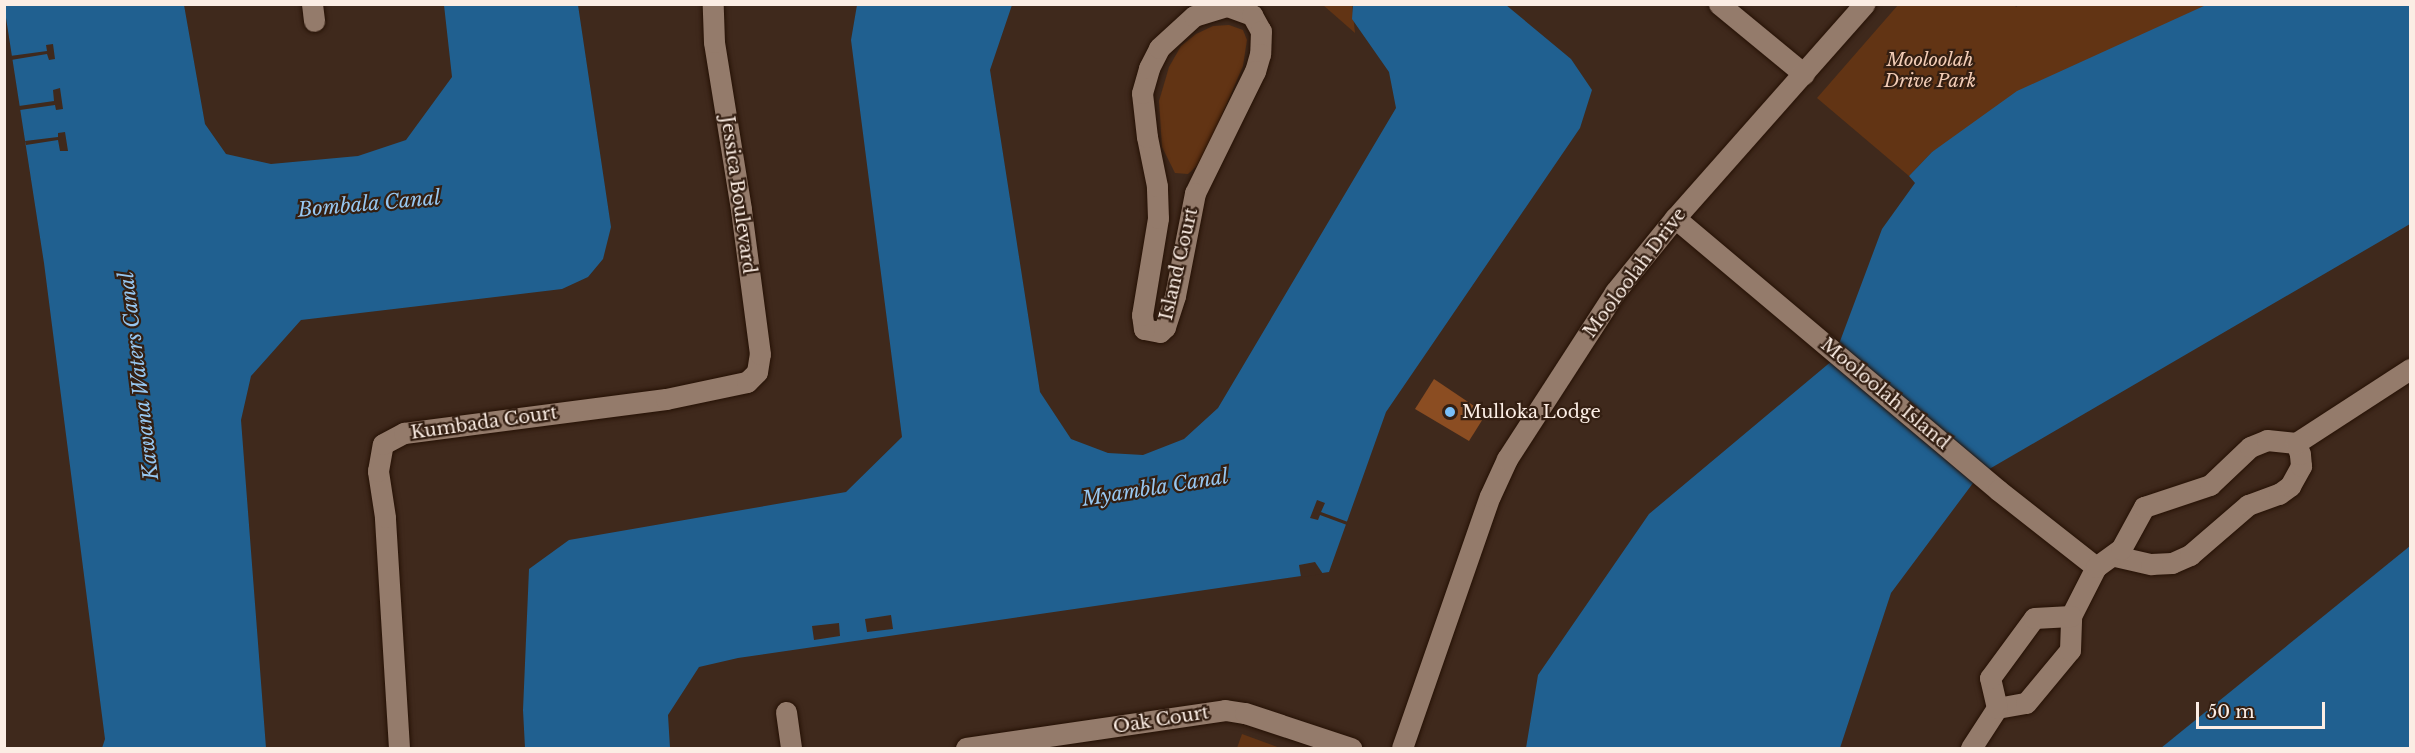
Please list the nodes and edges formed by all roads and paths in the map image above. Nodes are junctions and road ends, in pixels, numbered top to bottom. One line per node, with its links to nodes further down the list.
1 (713, 4): 10 (street, Jessica Boulevard)
2 (1719, 4): 5 (street)
3 (1864, 4): 5 (street, Mooloolah Drive)
4 (1256, 10): 6 (street, Island Court); 7 (street, Island Court)
5 (1804, 74): 8 (street, Mooloolah Drive)
6 (1157, 186): 7 (street); 7 (street, Island Court)
7 (1195, 193)
8 (1675, 218): 13 (street, Mooloolah Island); 21 (street, Mooloolah Drive)
9 (2410, 369): 11 (street)
10 (747, 382): 17 (street, Kumbada Court)
11 (2296, 443): 12 (street); 12 (street)
12 (2115, 556): 13 (street)
13 (2096, 567): 14 (street)
14 (2072, 616): 15 (street); 15 (street)
15 (1997, 708): 22 (street)
16 (786, 712): 18 (street)
17 (399, 748)
18 (791, 748)
19 (966, 748): 20 (street, Oak Court)
20 (1351, 748)
21 (1402, 748)
22 (1971, 748)

